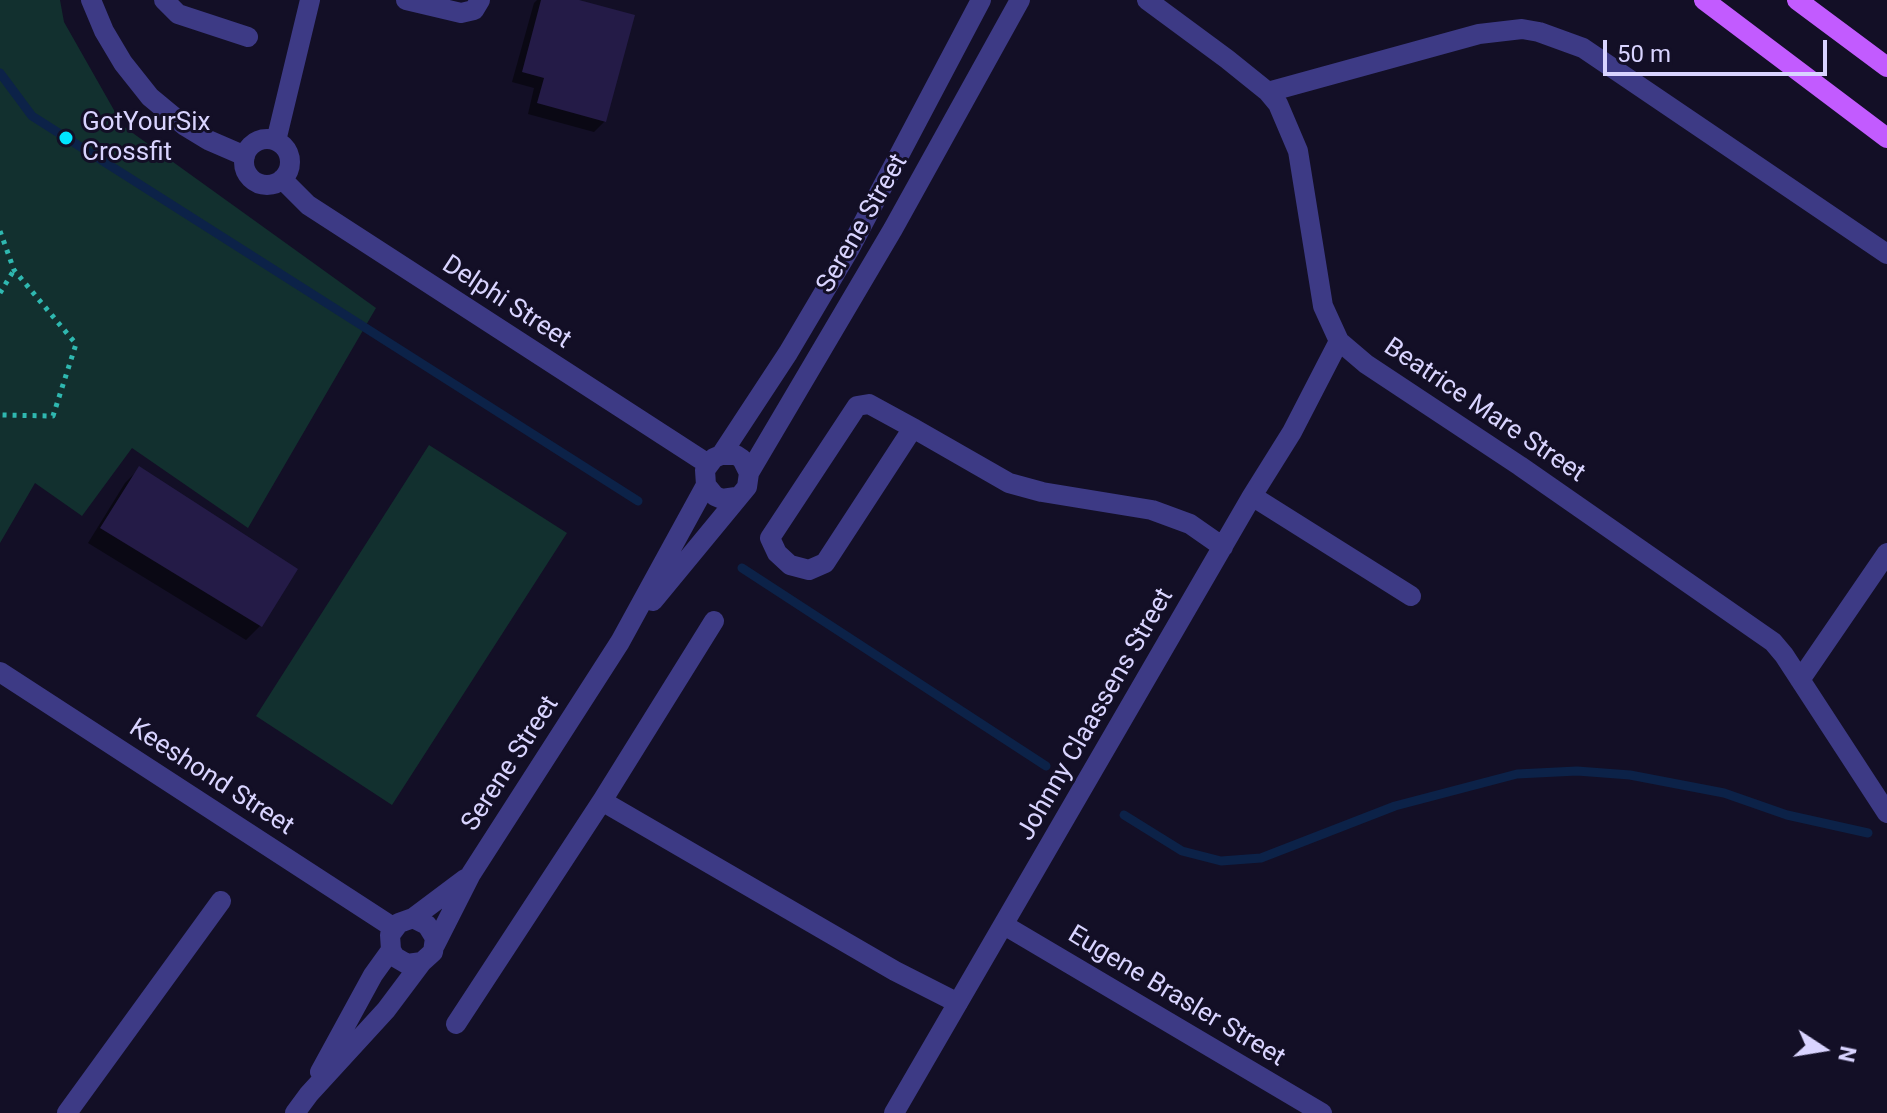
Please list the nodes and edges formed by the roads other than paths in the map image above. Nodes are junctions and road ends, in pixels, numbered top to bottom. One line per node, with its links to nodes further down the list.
1 (91, 0): 16 (street)
2 (164, 0): 11 (street)
3 (310, 0): 15 (street)
4 (406, 0): 5 (street)
5 (480, 0)
6 (981, 0): 21 (street, Serene Street)
7 (1020, 0): 22 (street, Serene Street)
8 (1147, 0): 13 (street, Beatrice Mare Street)
9 (1704, 0): 14 (main road)
10 (1797, 0): 12 (main road)
11 (248, 37)
12 (1887, 67)
13 (1268, 92): 18 (street); 19 (street, Beatrice Mare Street)
14 (1887, 138)
15 (276, 141): 16 (street); 17 (street)
16 (245, 156): 17 (street)
17 (282, 179): 21 (street, Delphi Street)
18 (1887, 254)
19 (1339, 341): 23 (street, Johnny Claassens Street); 31 (street, Beatrice Mare Street)
20 (913, 428): 20 (street); 25 (street)
21 (711, 468): 22 (street); 24 (street); 29 (street, Serene Street)
22 (749, 473): 24 (street)
23 (1252, 496): 25 (street, Johnny Claassens Street); 27 (street)
24 (736, 497): 29 (street, Serene Street)
25 (1223, 547): 37 (street, Johnny Claassens Street)
26 (1887, 553): 31 (street)
27 (1411, 596)
28 (714, 621): 32 (street)
29 (620, 642): 34 (street, Serene Street)
30 (0, 672): 38 (street, Keeshond Street)
31 (1800, 680): 33 (street, Beatrice Mare Street)
32 (602, 801): 42 (street); 43 (street)
33 (1887, 813)
34 (471, 874): 36 (street, Serene Street); 39 (street, Serene Street)
35 (221, 901): 45 (street)
36 (413, 918): 38 (street); 39 (street)
37 (1004, 925): 42 (street, Johnny Claassens Street); 48 (street, Eugene Brasler Street)
38 (394, 928): 40 (street)
39 (435, 945): 41 (street)
40 (391, 950): 41 (street); 44 (street)
41 (422, 962): 44 (street)
42 (958, 1003): 47 (street, Johnny Claassens Street)
43 (456, 1024)
44 (309, 1094): 46 (street)
45 (67, 1113)
46 (295, 1113)
47 (894, 1113)
48 (1322, 1113)

